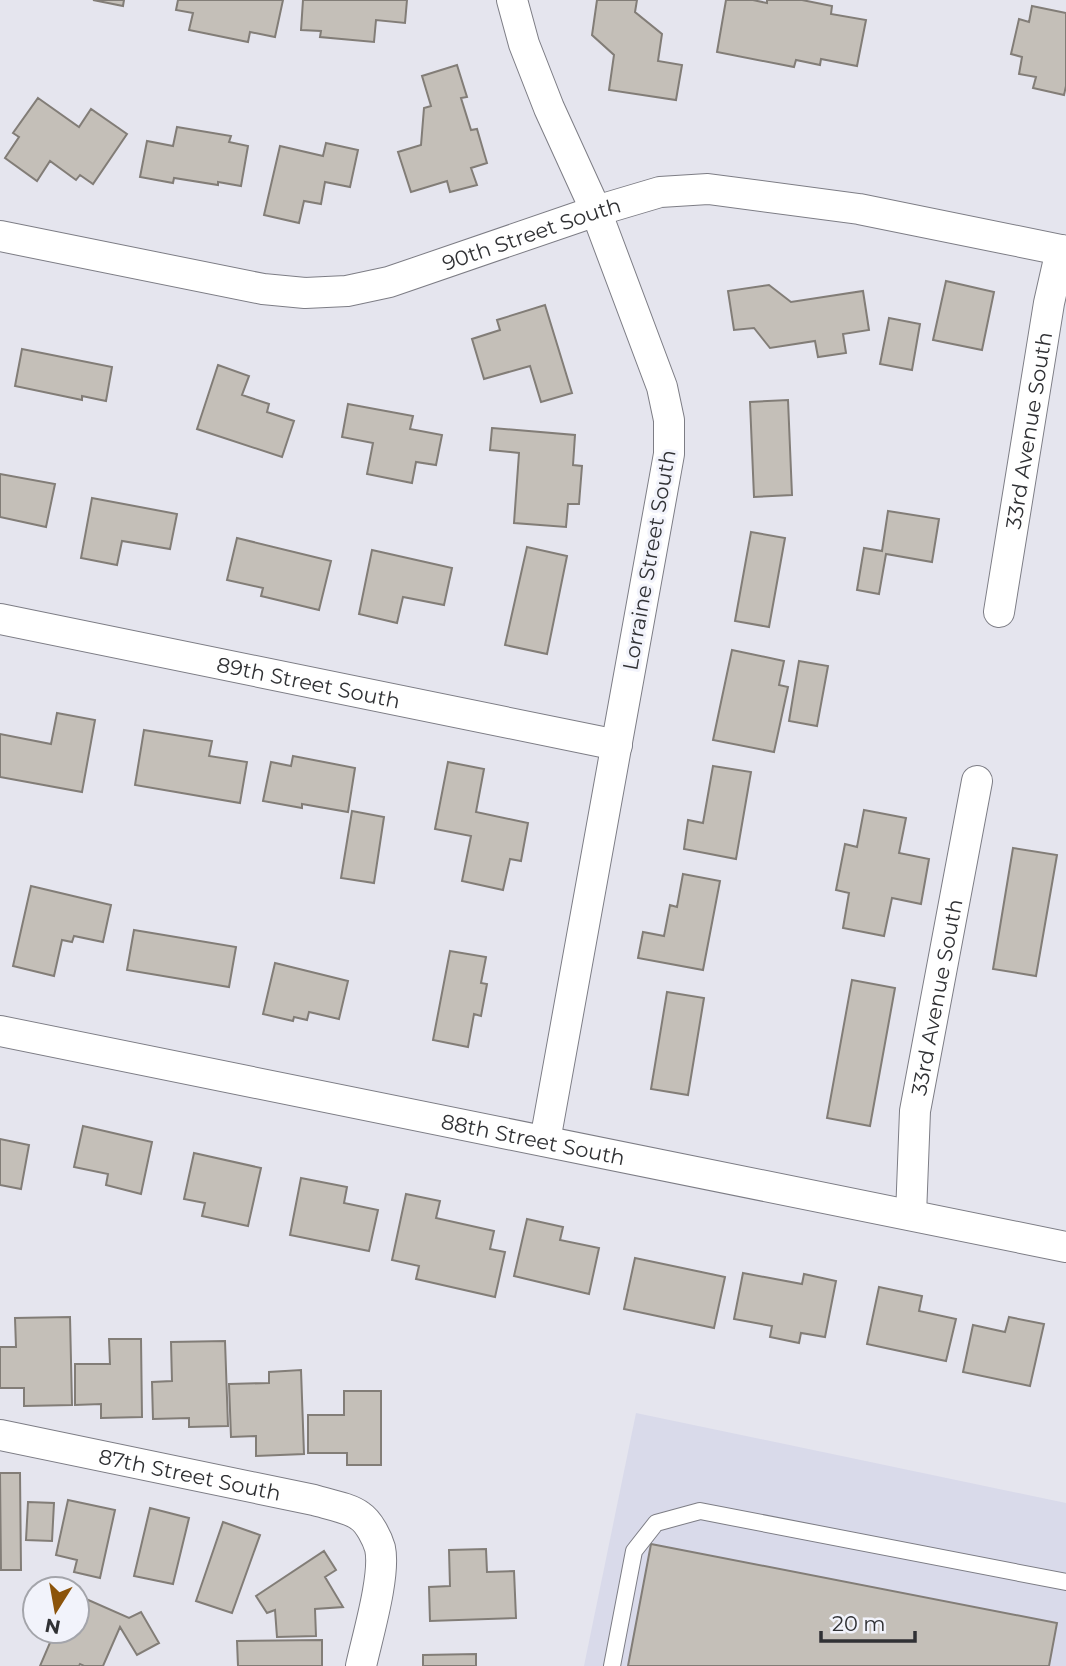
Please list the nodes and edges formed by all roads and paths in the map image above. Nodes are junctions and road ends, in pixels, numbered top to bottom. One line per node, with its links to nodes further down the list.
1 (512, 0): 2 (street, Lorraine Street South)
2 (596, 211): 3 (street, 90th Street South); 4 (street, 90th Street South); 7 (street, Lorraine Street South)
3 (0, 236)
4 (1064, 251): 5 (street, 33rd Avenue South)
5 (999, 612)
6 (0, 619): 7 (street, 89th Street South)
7 (617, 745): 10 (street, Lorraine Street South)
8 (977, 781): 11 (street, 33rd Avenue South)
9 (0, 1031): 10 (street, 88th Street South)
10 (545, 1141): 11 (street, 88th Street South)
11 (911, 1215): 12 (street, 88th Street South)
12 (1066, 1247)
13 (0, 1435): 15 (street, 87th Street South)
14 (1066, 1582): 16 (lane)
15 (361, 1666)
16 (612, 1666)

